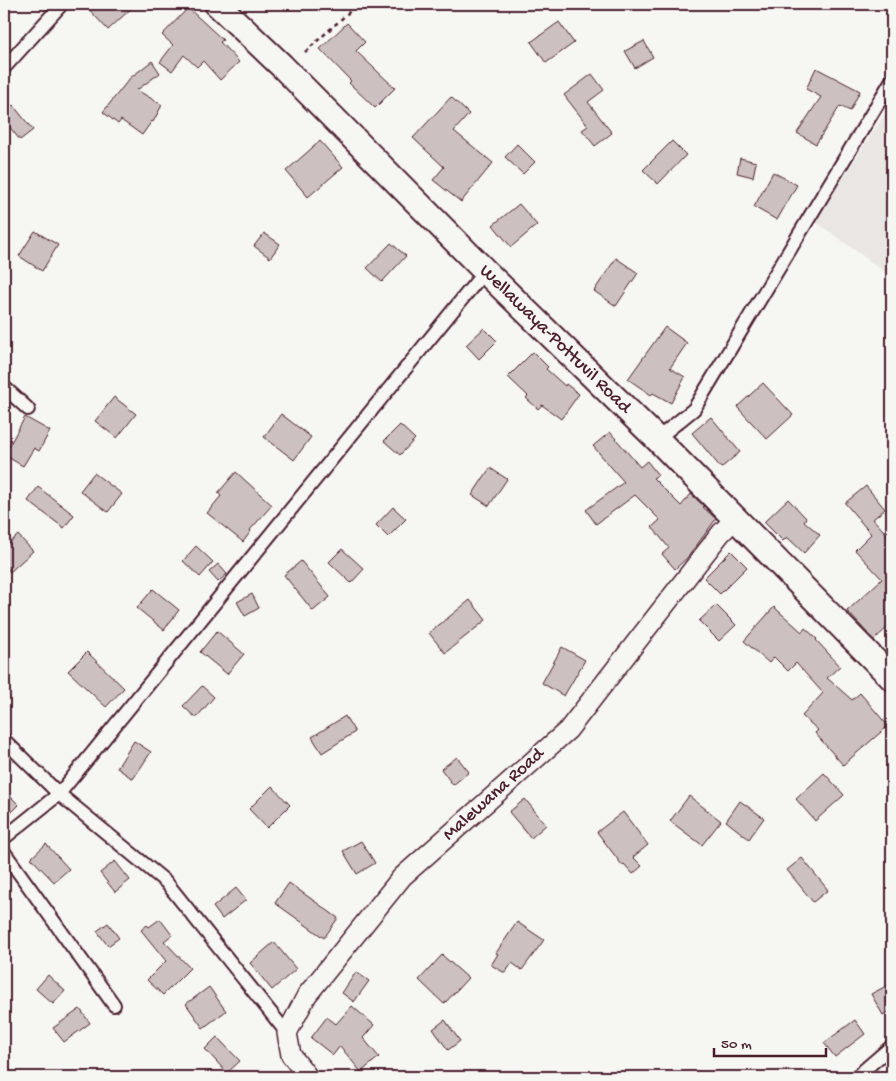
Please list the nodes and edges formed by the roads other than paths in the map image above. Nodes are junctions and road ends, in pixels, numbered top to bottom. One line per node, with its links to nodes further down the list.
1 (62, 4): 3 (street)
2 (217, 4): 5 (highway, Wellawaya-Pottuvil Road)
3 (4, 68)
4 (892, 80): 8 (street)
5 (485, 271): 8 (highway, Wellawaya-Pottuvil Road); 12 (street)
6 (4, 387): 7 (street)
7 (28, 409)
8 (657, 439): 9 (highway, Wellawaya-Pottuvil Road)
9 (735, 519): 10 (highway, Wellawaya-Pottuvil Road); 16 (street, Malewana Road)
10 (892, 678)
11 (4, 740): 12 (street)
12 (59, 794): 13 (street); 16 (street)
13 (4, 838)
14 (4, 852): 15 (street)
15 (114, 1005)
16 (288, 1033): 18 (street)
17 (892, 1046): 19 (street)
18 (308, 1077)
19 (856, 1077)

